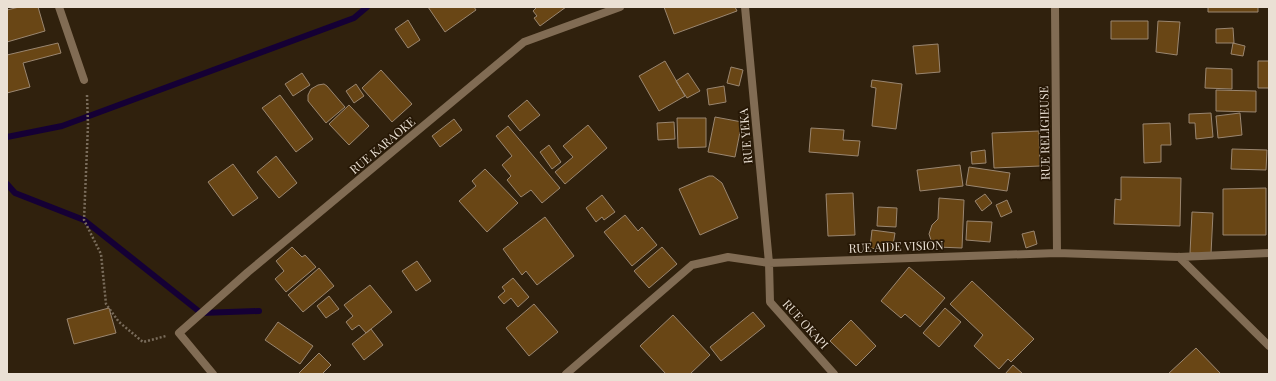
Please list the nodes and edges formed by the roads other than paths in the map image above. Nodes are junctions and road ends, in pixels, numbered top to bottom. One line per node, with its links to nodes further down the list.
1 (60, 7): 5 (street)
2 (620, 7): 11 (street, RUE KARAOKE)
3 (745, 7): 9 (street, RUE YEKA)
4 (1055, 9): 7 (street, RUE RELIGIEUSE)
5 (84, 80)
6 (1269, 252): 8 (street, RUE AIDE VISION)
7 (1057, 253): 8 (street, RUE AIDE VISION); 9 (street, RUE AIDE VISION)
8 (1179, 258): 10 (street)
9 (769, 262): 12 (street, RUE AIDE VISION); 13 (street, RUE OKAPI)
10 (1269, 346)
11 (213, 374)
12 (566, 374)
13 (834, 374)

